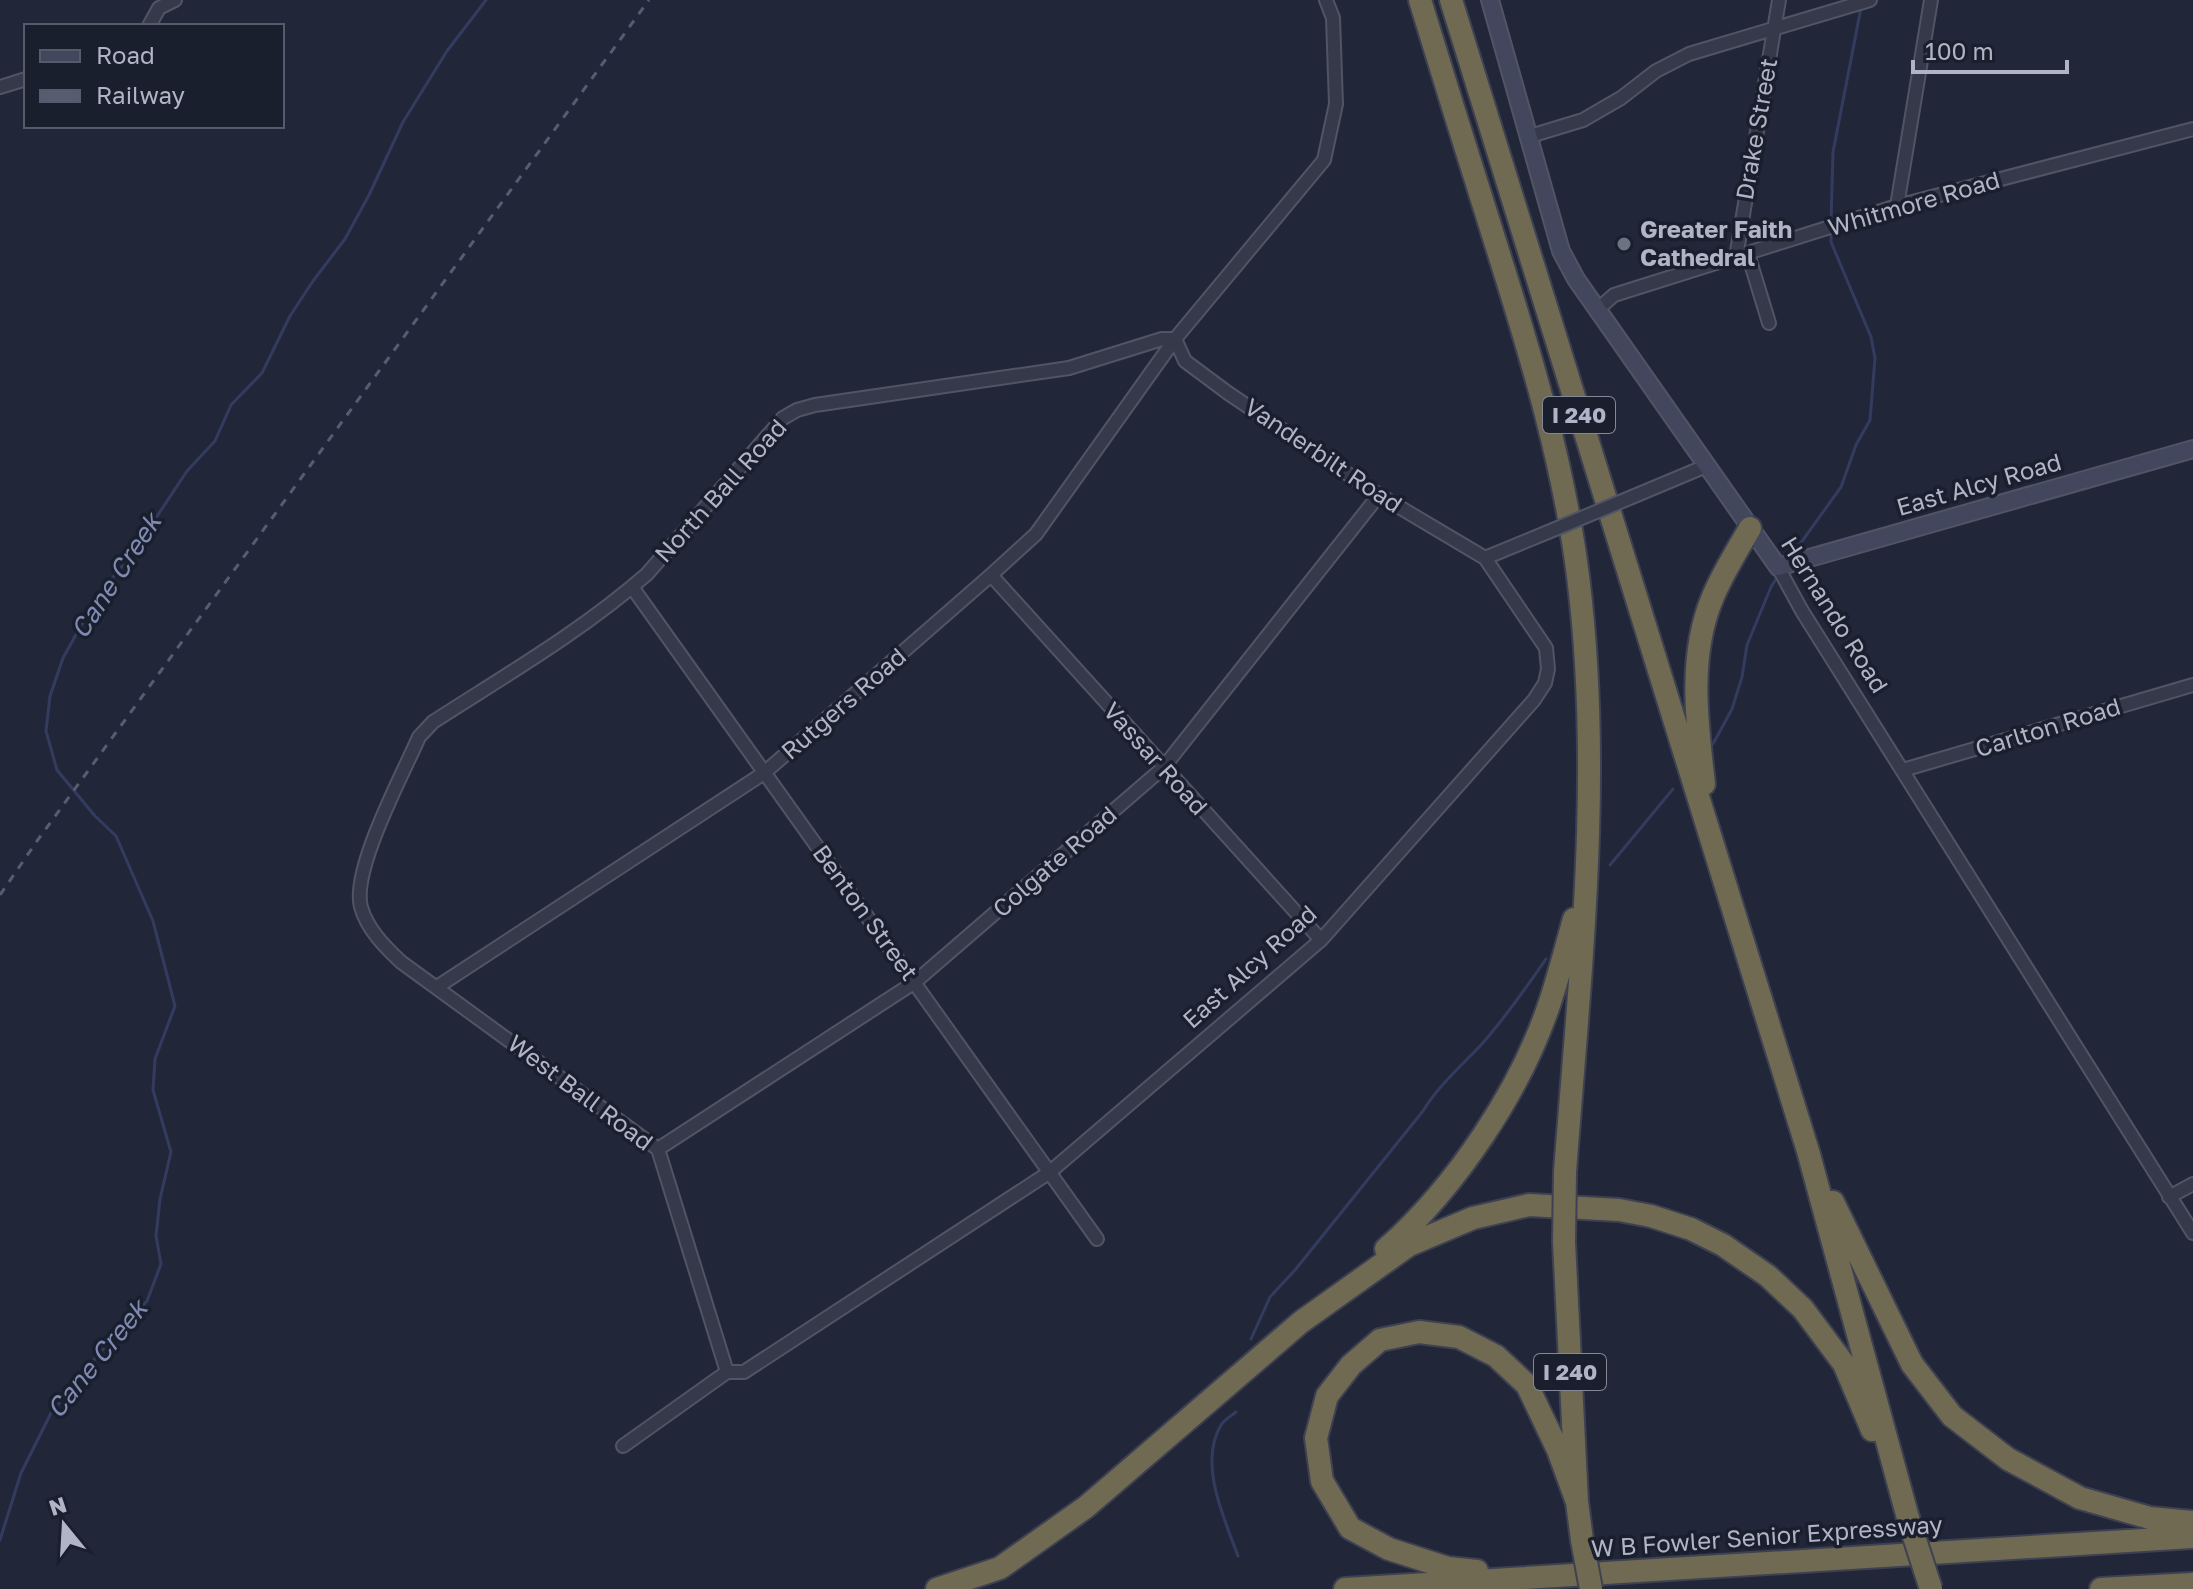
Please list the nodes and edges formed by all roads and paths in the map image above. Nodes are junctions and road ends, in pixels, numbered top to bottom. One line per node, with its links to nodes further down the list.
1 (175, 0): 10 (street)
2 (1326, 0): 21 (street)
3 (1406, 0): 12 (highway)
4 (1420, 0): 12 (highway, I 240)
5 (1451, 0): 34 (highway, I 240)
6 (1490, 0): 16 (main road, Hernando Road)
7 (1779, 0): 11 (street, Drake Street)
8 (1869, 0): 11 (street)
9 (1931, 0): 17 (street)
10 (150, 24)
11 (1774, 29): 16 (street); 18 (street, Drake Street)
12 (1442, 73): 35 (highway, I 240)
13 (24, 80): 14 (street)
14 (0, 87)
15 (2193, 129): 17 (street, Whitmore Road)
16 (1527, 137): 19 (main road, Hernando Road)
17 (1897, 206): 18 (street, Whitmore Road)
18 (1742, 255): 19 (street, Whitmore Road); 20 (street)
19 (1597, 310): 23 (main road, Hernando Road)
20 (1769, 323)
21 (1175, 339): 24 (street, Vanderbilt Road); 28 (street, Rutgers Road); 29 (street, North Ball Road)
22 (2193, 449): 27 (main road, East Alcy Road)
23 (1706, 466): 25 (main road, Hernando Road); 26 (street, bridge)
24 (1379, 495): 26 (street, Vanderbilt Road); 31 (street, Colgate Road)
25 (1750, 528): 27 (main road, Hernando Road); 34 (highway)
26 (1485, 558): 37 (street, East Alcy Road)
27 (1778, 567): 32 (street, Hernando Road)
28 (991, 575): 31 (street, Vassar Road); 33 (street, Rutgers Road)
29 (632, 587): 33 (street, Benton Street); 36 (street, North Ball Road)
30 (2193, 685): 32 (street, Carlton Road)
31 (1163, 768): 37 (street, Vassar Road); 38 (street, Colgate Road)
32 (1903, 770): 44 (street, Hernando Road)
33 (764, 773): 38 (street, Benton Street); 39 (street, Rutgers Road)
34 (1710, 829): 41 (highway, I 240)
35 (1588, 872): 47 (highway); 50 (highway, I 240, bridge)
36 (365, 917): 39 (street, West Ball Road)
37 (1321, 940): 42 (street, East Alcy Road)
38 (915, 982): 40 (street, Colgate Road); 42 (street, Benton Street)
39 (437, 987): 40 (street, West Ball Road)
40 (658, 1149): 48 (street, West Ball Road)
41 (1808, 1151): 51 (highway); 52 (highway)
42 (1050, 1172): 46 (street, Benton Street); 48 (street, East Alcy Road)
43 (2193, 1184): 44 (street)
44 (2169, 1197): 45 (street, Hernando Road)
45 (2193, 1233)
46 (1097, 1239)
47 (1327, 1302): 51 (highway); 56 (highway)
48 (727, 1372): 49 (street, East Alcy Road)
49 (623, 1446)
50 (1577, 1502): 54 (highway); 58 (highway, I 240, bridge)
51 (1906, 1511): 59 (highway, bridge)
52 (2193, 1522)
53 (2193, 1537): 54 (highway, W B Fowler Senior Expressway)
54 (1534, 1578): 57 (highway, W B Fowler Senior Expressway)
55 (2193, 1584): 60 (highway)
56 (937, 1589)
57 (1345, 1589)
58 (1591, 1589)
59 (1931, 1589)
60 (2101, 1589)

